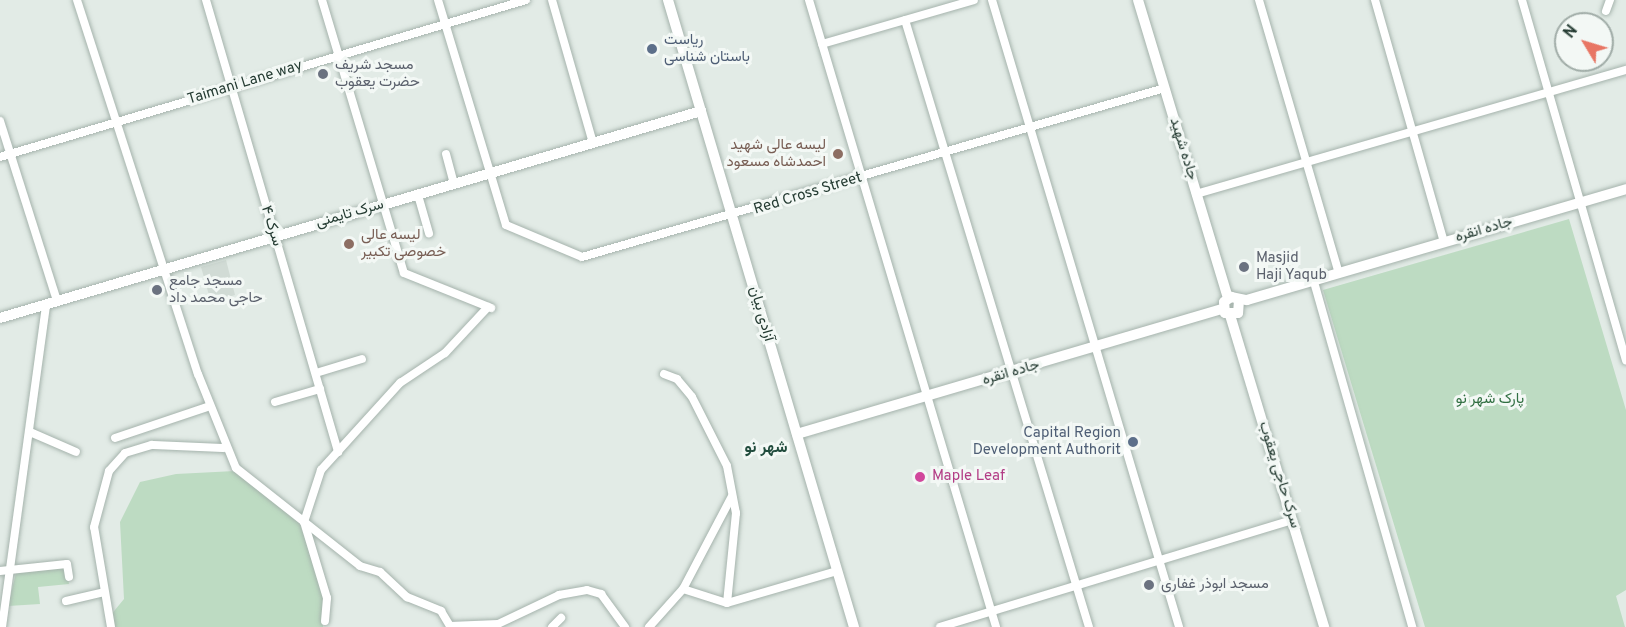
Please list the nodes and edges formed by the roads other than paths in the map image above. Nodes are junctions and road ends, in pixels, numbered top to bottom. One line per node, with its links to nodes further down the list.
1 (77, 0): 27 (street)
2 (206, 0): 23 (street, سرک ۴)
3 (322, 0): 20 (street)
4 (438, 0): 18 (street, Red Cross Street)
5 (526, 0): 18 (street, Taimani Lane way)
6 (552, 0): 30 (street)
7 (668, 0): 25 (main road, آزادی بیان)
8 (809, 0): 19 (street)
9 (974, 0): 17 (street)
10 (992, 0): 28 (street)
11 (1138, 0): 22 (main road, جاده شهید)
12 (1259, 0): 35 (street)
13 (1375, 0): 29 (street)
14 (1522, 0): 24 (street)
15 (1610, 0): 16 (street)
16 (1606, 11)
17 (905, 20): 19 (street); 33 (street)
18 (446, 27): 20 (street, Taimani Lane way); 36 (street, Red Cross Street)
19 (822, 44): 37 (street)
20 (339, 54): 23 (street, Taimani Lane way); 43 (street)
21 (1626, 69): 24 (street)
22 (1165, 88): 28 (street, Red Cross Street); 40 (main road, جاده شهید)
23 (229, 89): 27 (street, Taimani Lane way); 46 (street, سرک ۴)
24 (1549, 93): 29 (street); 42 (street)
25 (701, 111): 30 (main road, سرک تایمنی); 44 (main road, آزادی بیان)
26 (0, 121): 31 (street)
27 (118, 122): 31 (street, Taimani Lane way); 48 (street)
28 (1033, 129): 33 (street, Red Cross Street); 54 (street)
29 (1411, 132): 35 (street); 47 (street)
30 (593, 143): 36 (main road, سرک تایمنی)
31 (10, 154): 34 (street, Taimani Lane way); 51 (street)
32 (446, 154): 38 (street)
33 (944, 154): 37 (street, Red Cross Street); 57 (street)
34 (0, 157)
35 (1306, 163): 40 (street); 49 (street)
36 (489, 174): 38 (main road, سرک تایمنی); 44 (street, Red Cross Street)
37 (861, 178): 44 (street, Red Cross Street); 61 (street)
38 (454, 184): 41 (main road, سرک تایمنی)
39 (1626, 189): 42 (main road, جاده انقره)
40 (1196, 194): 52 (main road, جاده شهید)
41 (418, 195): 43 (main road, سرک تایمنی); 45 (street)
42 (1581, 202): 47 (main road, جاده انقره); 56 (street)
43 (384, 205): 46 (main road, سرک تایمنی); 69 (street)
44 (732, 217): 65 (main road, آزادی بیان)
45 (429, 233)
46 (274, 236): 48 (main road, سرک تایمنی); 58 (street, سرک ۴)
47 (1444, 242): 49 (main road, جاده انقره)
48 (164, 270): 51 (main road, سرک تایمنی); 63 (street)
49 (1339, 273): 50 (main road, جاده انقره)
50 (1314, 282): 52 (main road, جاده انقره); 97 (street)
51 (51, 303): 53 (main road, سرک تایمنی); 64 (street)
52 (1231, 309): 54 (main road, جاده انقره); 71 (main road, سرک حاجی یعقوب)
53 (0, 318)
54 (1096, 349): 57 (main road, جاده انقره); 73 (street)
55 (362, 359): 58 (street)
56 (1626, 360)
57 (1012, 372): 61 (main road, جاده انقره); 77 (street)
58 (316, 373): 60 (street, سرک ۴)
59 (664, 374): 70 (street)
60 (320, 389): 62 (street); 69 (street, سرک ۴)
61 (926, 397): 65 (main road, جاده انقره); 82 (street)
62 (275, 402)
63 (210, 406): 66 (street); 67 (street)
64 (30, 432): 68 (street); 74 (street)
65 (797, 434): 75 (main road, آزادی بیان)
66 (115, 438)
67 (224, 448): 72 (street); 79 (street)
68 (76, 452)
69 (338, 452): 72 (street)
70 (732, 496): 78 (street); 81 (street)
71 (1293, 520): 73 (street); 96 (main road, سرک حاجی یعقوب)
72 (304, 522): 84 (street); 85 (street)
73 (1160, 559): 77 (street); 95 (street)
74 (4, 571): 76 (street); 86 (street)
75 (837, 572): 81 (street); 91 (main road, آزادی بیان)
76 (69, 577)
77 (1078, 587): 82 (street); 94 (street)
78 (683, 589): 81 (street); 90 (street)
79 (104, 592): 80 (street); 87 (street)
80 (66, 601)
81 (727, 603)
82 (992, 613): 92 (street); 93 (street)
83 (561, 618): 88 (street)
84 (325, 621)
85 (443, 625): 89 (street)
86 (2, 627)
87 (111, 627)
88 (552, 627)
89 (625, 627)
90 (649, 627)
91 (854, 627)
92 (940, 627)
93 (996, 627)
94 (1089, 627)
95 (1179, 627)
96 (1324, 627)
97 (1412, 627)

